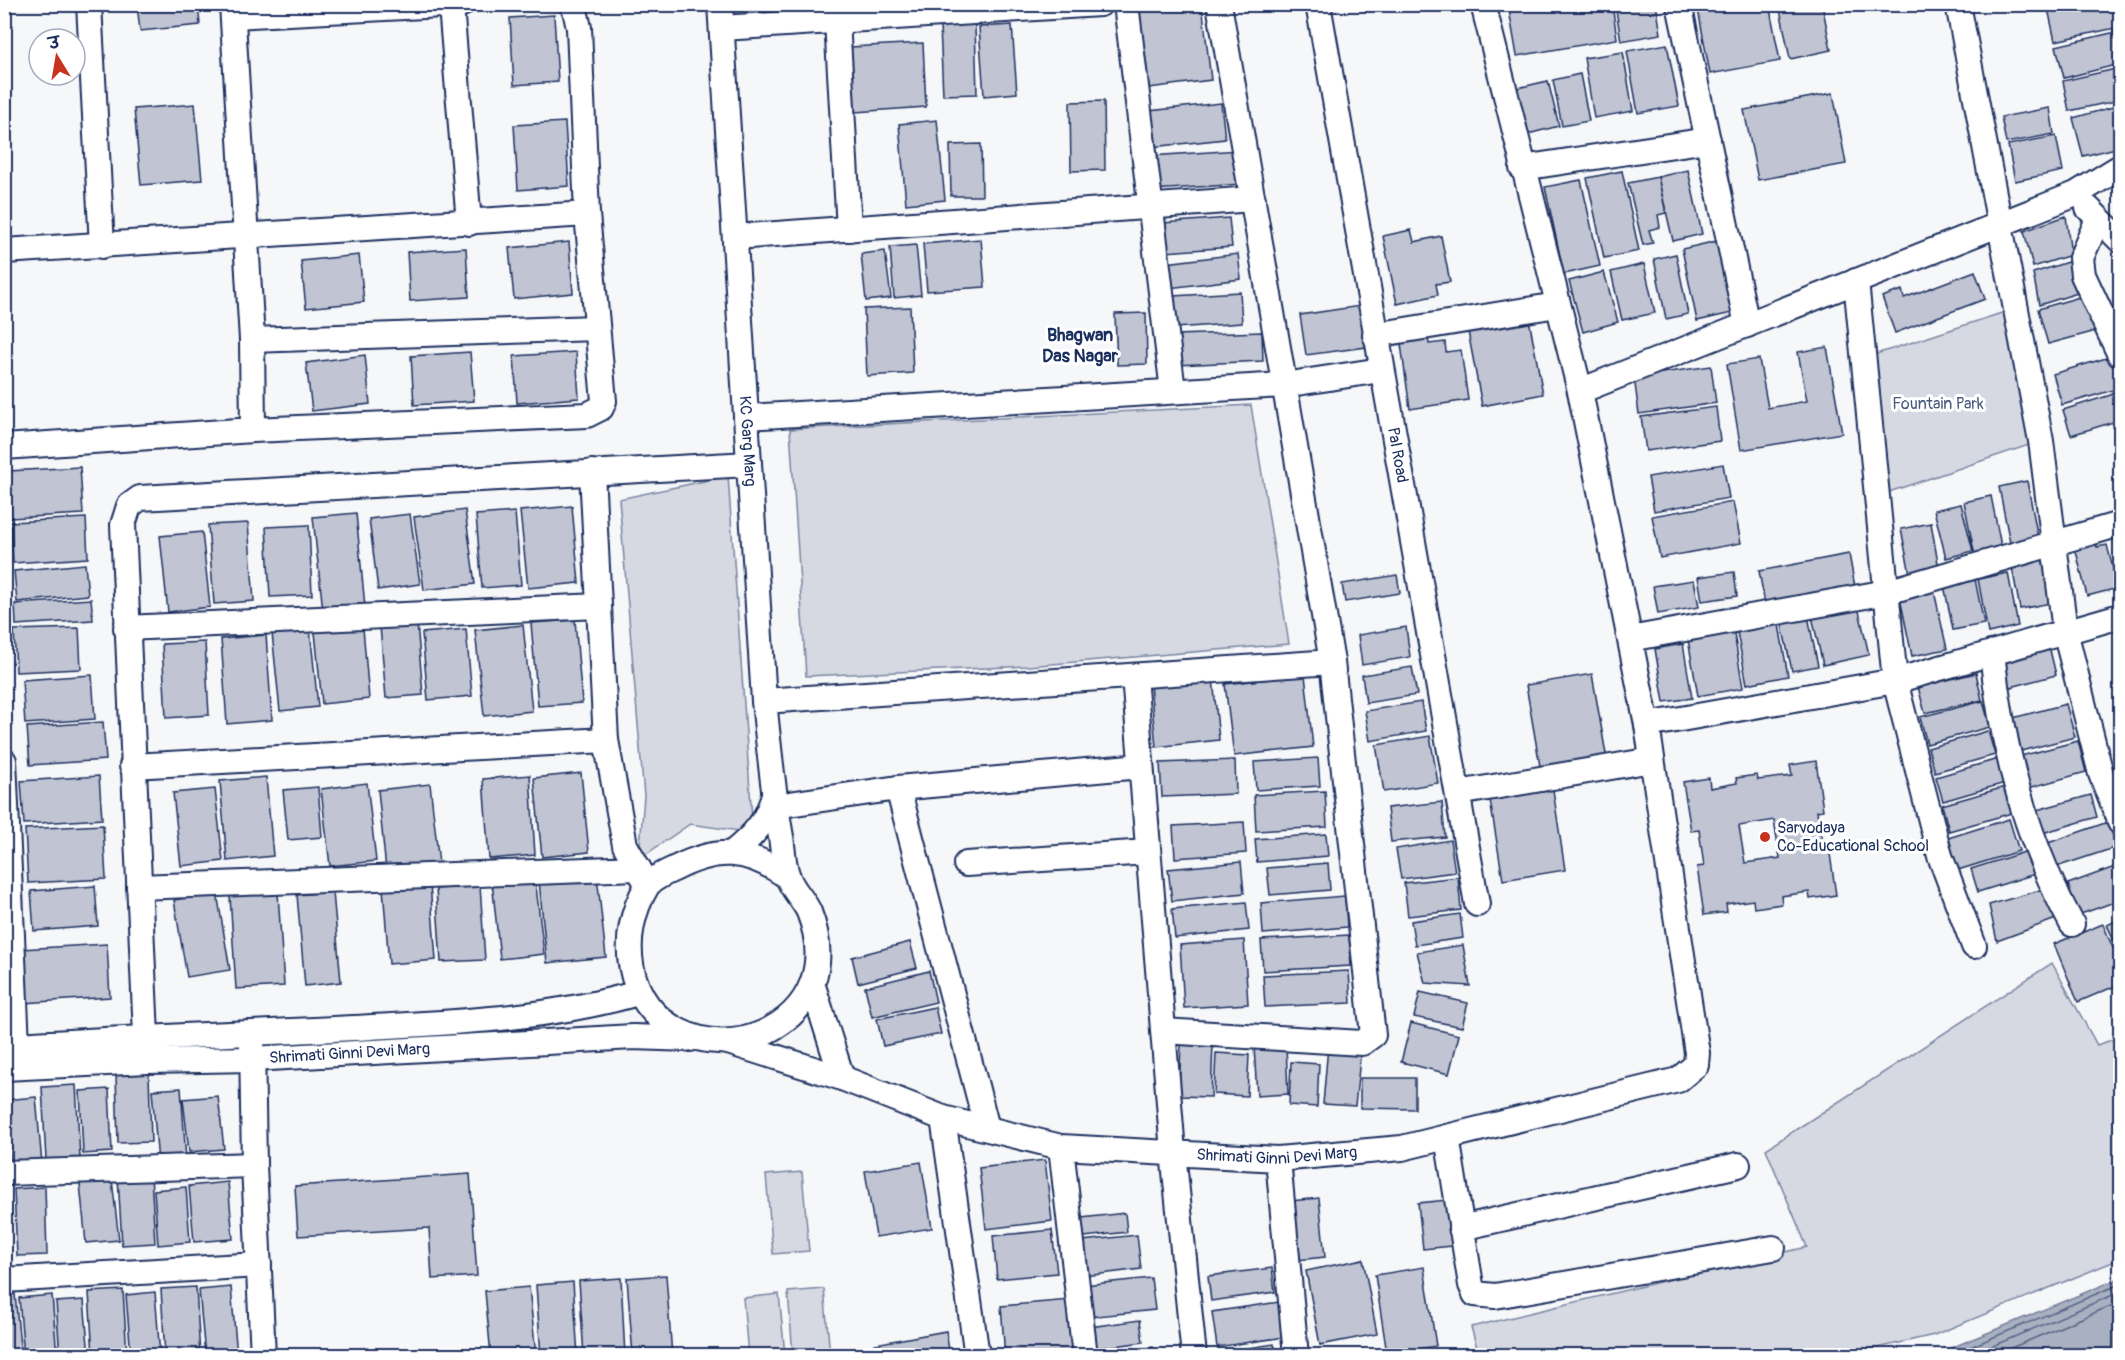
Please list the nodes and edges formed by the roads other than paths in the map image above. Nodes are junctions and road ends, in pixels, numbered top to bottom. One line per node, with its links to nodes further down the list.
1 (89, 4): 28 (street)
2 (570, 4): 20 (street)
3 (1100, 4): 13 (street)
4 (1126, 4): 19 (street)
5 (1220, 4): 18 (street)
6 (1318, 4): 34 (street, Pal Road)
7 (1483, 4): 16 (street)
8 (1679, 4): 14 (street)
9 (1958, 4): 23 (street)
10 (457, 5): 11 (street); 22 (street)
11 (233, 10): 26 (street)
12 (721, 16): 13 (street); 25 (street, KC Garg Marg)
13 (837, 21): 24 (street)
14 (1708, 140): 16 (street); 32 (street)
15 (2121, 167): 17 (street)
16 (1522, 168): 31 (street)
17 (2076, 194): 21 (street); 23 (street)
18 (1253, 199): 19 (street); 38 (street)
19 (1151, 207): 24 (street); 39 (street)
20 (587, 214): 22 (street); 33 (street)
21 (2098, 219): 27 (street); 36 (street)
22 (469, 223): 26 (street)
23 (1999, 225): 30 (street); 47 (street)
24 (849, 229): 25 (street)
25 (735, 237): 41 (street, KC Garg Marg)
26 (244, 238): 28 (street); 35 (street)
27 (2121, 240)
28 (102, 246): 29 (street)
29 (4, 251)
30 (1856, 281): 32 (street); 48 (street)
31 (1557, 305): 34 (street); 40 (street)
32 (1747, 325): 40 (street)
33 (596, 328): 35 (street); 42 (street)
34 (1375, 335): 37 (street, Pal Road)
35 (252, 340): 42 (street)
36 (2121, 355)
37 (1381, 370): 38 (street); 66 (street, Pal Road)
38 (1284, 385): 39 (street); 55 (street)
39 (1173, 391): 41 (street)
40 (1580, 391): 53 (street)
41 (746, 417): 44 (street, KC Garg Marg)
42 (253, 430): 43 (street)
43 (4, 447)
44 (749, 464): 45 (street); 58 (street, KC Garg Marg)
45 (592, 472): 49 (street); 51 (street)
46 (2121, 524): 47 (street)
47 (2054, 544): 48 (street); 52 (street)
48 (1887, 592): 53 (street); 57 (street)
49 (599, 606): 51 (street); 60 (street)
50 (2121, 616): 52 (street)
51 (126, 628): 63 (street)
52 (2065, 631): 54 (street); 68 (street)
53 (1630, 639): 59 (street)
54 (1992, 653): 57 (street); 76 (street)
55 (1332, 662): 56 (street); 80 (street)
56 (1134, 676): 58 (street); 64 (street)
57 (1895, 681): 59 (street); 77 (street)
58 (764, 701): 67 (street, KC Garg Marg)
59 (1647, 725): 61 (street)
60 (606, 740): 63 (street); 72 (street)
61 (1652, 760): 66 (street); 91 (street, Shrimati Ginni Devi Marg)
62 (4, 761): 85 (street)
63 (132, 766): 74 (street)
64 (1141, 766): 65 (street); 69 (street)
65 (898, 788): 67 (street); 90 (street)
66 (1458, 793): 75 (street, Pal Road)
67 (775, 800): 70 (street); 73 (street, KC Garg Marg)
68 (2121, 822)
69 (1148, 852): 71 (street); 80 (street)
70 (732, 854): 72 (street); 73 (street)
71 (966, 864)
72 (643, 876): 74 (street); 79 (street)
73 (788, 877): 78 (street)
74 (139, 887): 82 (street)
75 (1477, 904)
76 (2072, 924)
77 (1974, 946)
78 (813, 986): 84 (street); 88 (street)
79 (638, 993): 81 (street, Shrimati Ginni Devi Marg); 83 (street)
80 (1163, 1031): 93 (street)
81 (252, 1033): 82 (street, Shrimati Ginni Devi Marg); 86 (street)
82 (146, 1036): 85 (street, Shrimati Ginni Devi Marg)
83 (696, 1040): 84 (street); 86 (street, Shrimati Ginni Devi Marg)
84 (728, 1042): 88 (street, Shrimati Ginni Devi Marg)
85 (11, 1045)
86 (252, 1059): 87 (street, Shrimati Ginni Devi Marg); 95 (street)
87 (4, 1068)
88 (842, 1078): 89 (street, Shrimati Ginni Devi Marg)
89 (943, 1118): 90 (street, Shrimati Ginni Devi Marg); 103 (street)
90 (987, 1128): 92 (street, Shrimati Ginni Devi Marg)
91 (1447, 1137): 94 (street, Shrimati Ginni Devi Marg); 98 (street)
92 (1061, 1147): 93 (street, Shrimati Ginni Devi Marg); 104 (street)
93 (1173, 1152): 94 (street, Shrimati Ginni Devi Marg); 105 (street)
94 (1278, 1159): 106 (street)
95 (254, 1165): 97 (street); 100 (street)
96 (1738, 1165): 98 (street)
97 (4, 1173)
98 (1461, 1228): 99 (street)
99 (1773, 1248)
100 (259, 1265): 101 (street); 102 (street)
101 (4, 1280)
102 (263, 1356)
103 (977, 1356)
104 (1085, 1356)
105 (1194, 1356)
106 (1296, 1356)

